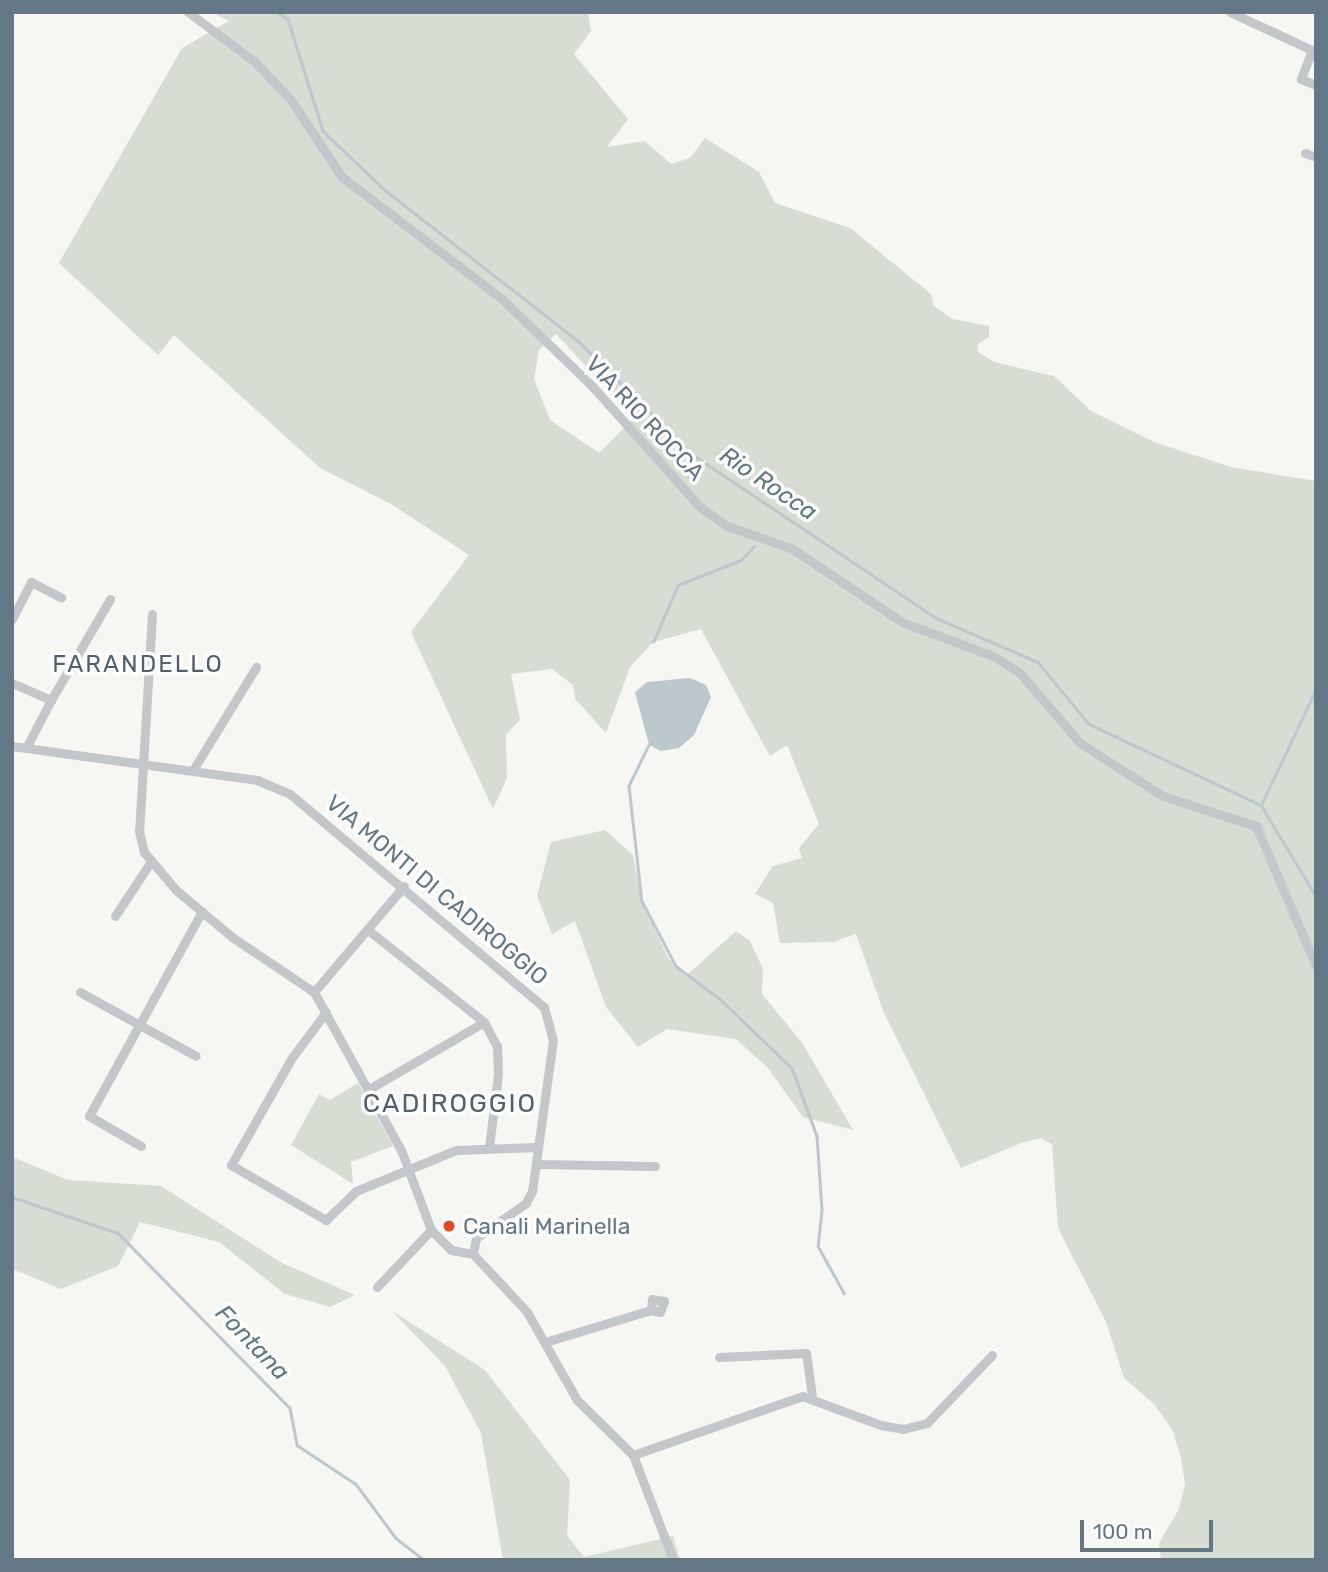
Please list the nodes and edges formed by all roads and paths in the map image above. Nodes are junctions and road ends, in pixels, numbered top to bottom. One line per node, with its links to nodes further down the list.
1 (188, 12): 23 (street, VIA RIO ROCCA)
2 (1230, 12): 3 (street)
3 (1314, 51): 4 (street)
4 (1316, 85)
5 (1306, 153): 6 (street)
6 (1316, 157)
7 (61, 597): 10 (street)
8 (110, 599): 13 (street)
9 (152, 614): 16 (street)
10 (12, 619)
11 (256, 667): 17 (street)
12 (12, 683): 13 (street)
13 (51, 700): 15 (street)
14 (12, 746): 15 (street, VIA MONTI DI CADIROGGIO)
15 (26, 748): 16 (street, VIA MONTI DI CADIROGGIO)
16 (146, 764): 17 (street, VIA MONTI DI CADIROGGIO); 18 (street)
17 (192, 770): 19 (street, VIA MONTI DI CADIROGGIO)
18 (150, 863): 20 (street); 21 (street)
19 (404, 886): 22 (street); 33 (street, VIA MONTI DI CADIROGGIO)
20 (202, 911): 25 (street); 28 (street)
21 (115, 916)
22 (368, 930): 25 (street); 27 (street)
23 (1316, 966)
24 (80, 992): 28 (street)
25 (314, 992): 26 (street)
26 (326, 1012): 30 (street); 36 (street)
27 (484, 1022): 30 (street); 32 (street)
28 (139, 1026): 29 (street); 31 (street)
29 (196, 1056)
30 (369, 1089): 36 (street)
31 (141, 1146)
32 (489, 1147): 33 (street); 36 (street)
33 (538, 1147): 34 (street, VIA MONTI DI CADIROGGIO)
34 (537, 1164): 35 (street); 38 (street, VIA MONTI DI CADIROGGIO)
35 (655, 1166)
36 (409, 1169): 37 (street)
37 (431, 1230): 38 (street); 39 (street)
38 (473, 1254): 41 (street)
39 (377, 1287)
40 (651, 1310): 41 (street)
41 (545, 1342): 45 (street)
42 (992, 1356): 44 (street)
43 (719, 1357): 44 (street)
44 (811, 1396): 45 (street)
45 (633, 1455): 46 (street)
46 (673, 1560)

